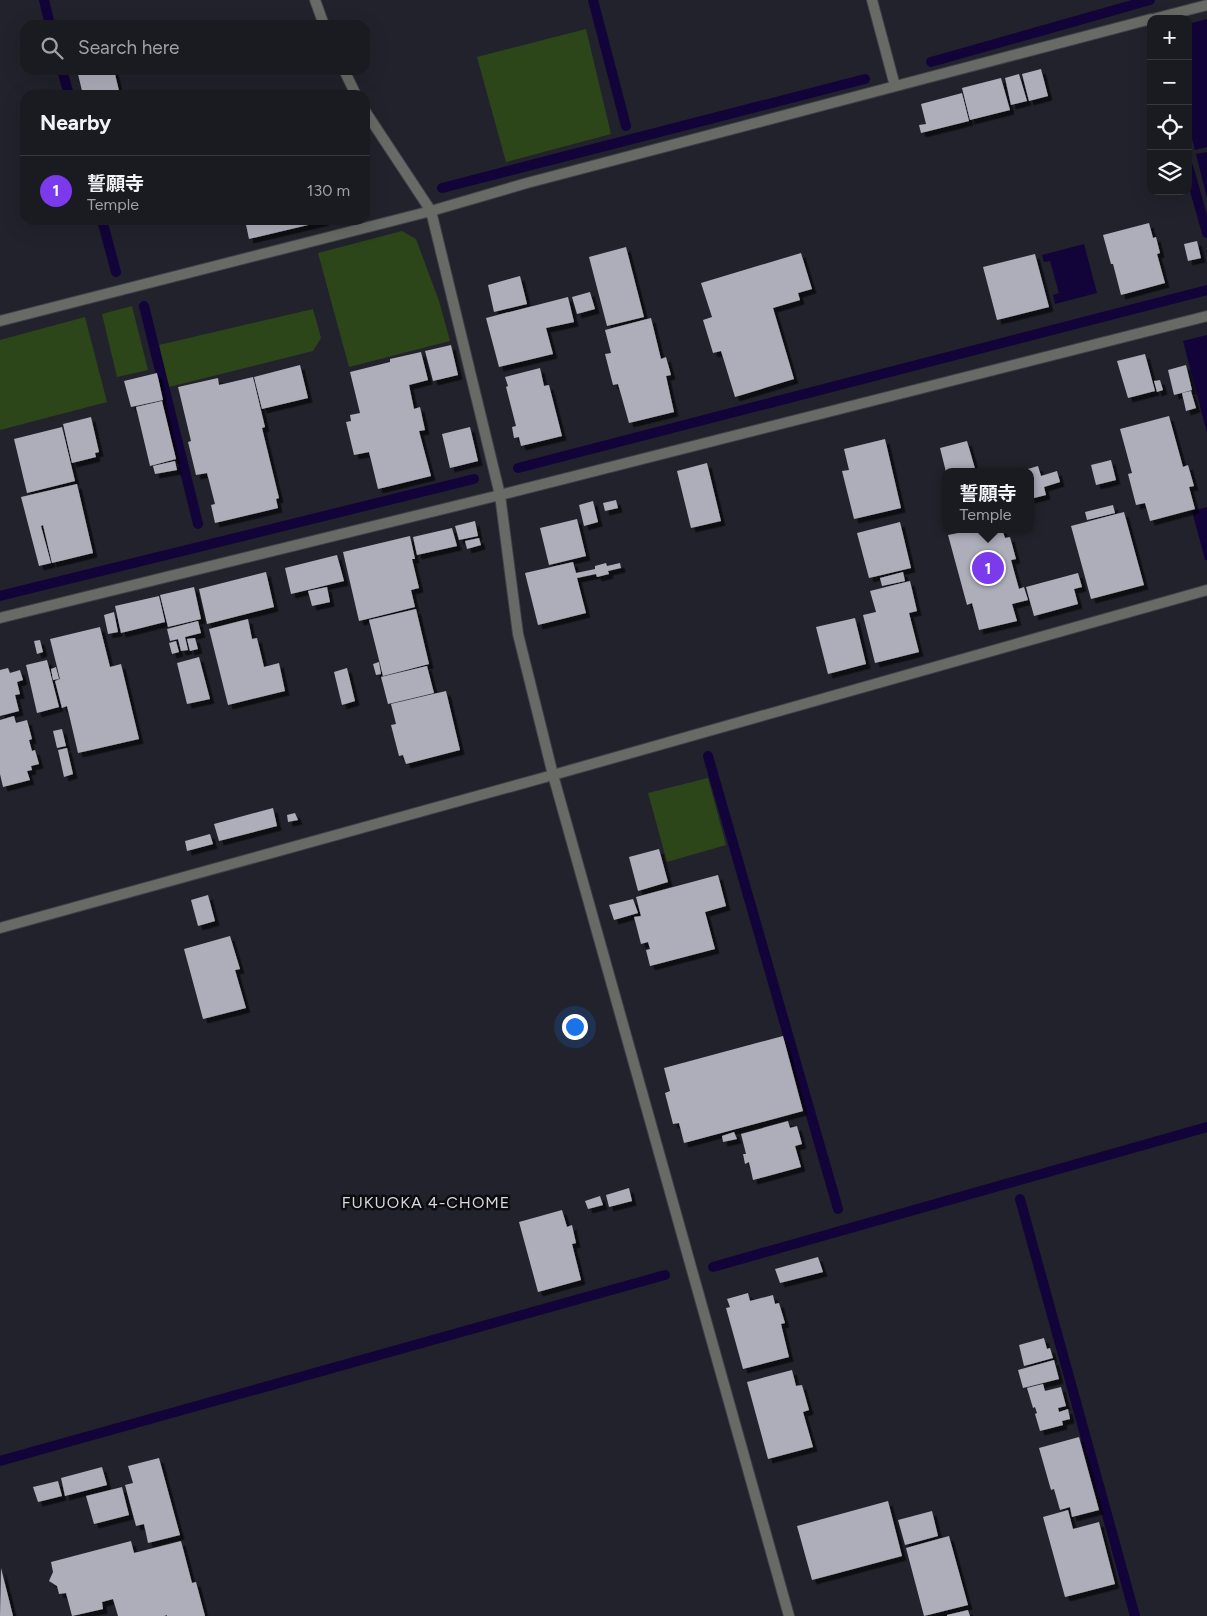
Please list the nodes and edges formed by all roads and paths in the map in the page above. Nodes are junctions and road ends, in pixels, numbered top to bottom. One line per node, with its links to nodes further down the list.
1 (315, 0): 5 (street)
2 (872, 0): 8 (street)
3 (1207, 5): 4 (street)
4 (1168, 15)
5 (322, 20)
6 (1147, 20): 8 (street)
7 (346, 75): 9 (street)
8 (895, 86): 11 (street)
9 (354, 90)
10 (370, 119): 11 (street)
11 (431, 211): 13 (street); 14 (street)
12 (1207, 316): 14 (street)
13 (0, 321)
14 (500, 495): 16 (street); 17 (street)
15 (1207, 590): 17 (street)
16 (0, 618)
17 (553, 775): 18 (street); 19 (street)
18 (0, 928)
19 (789, 1616)

